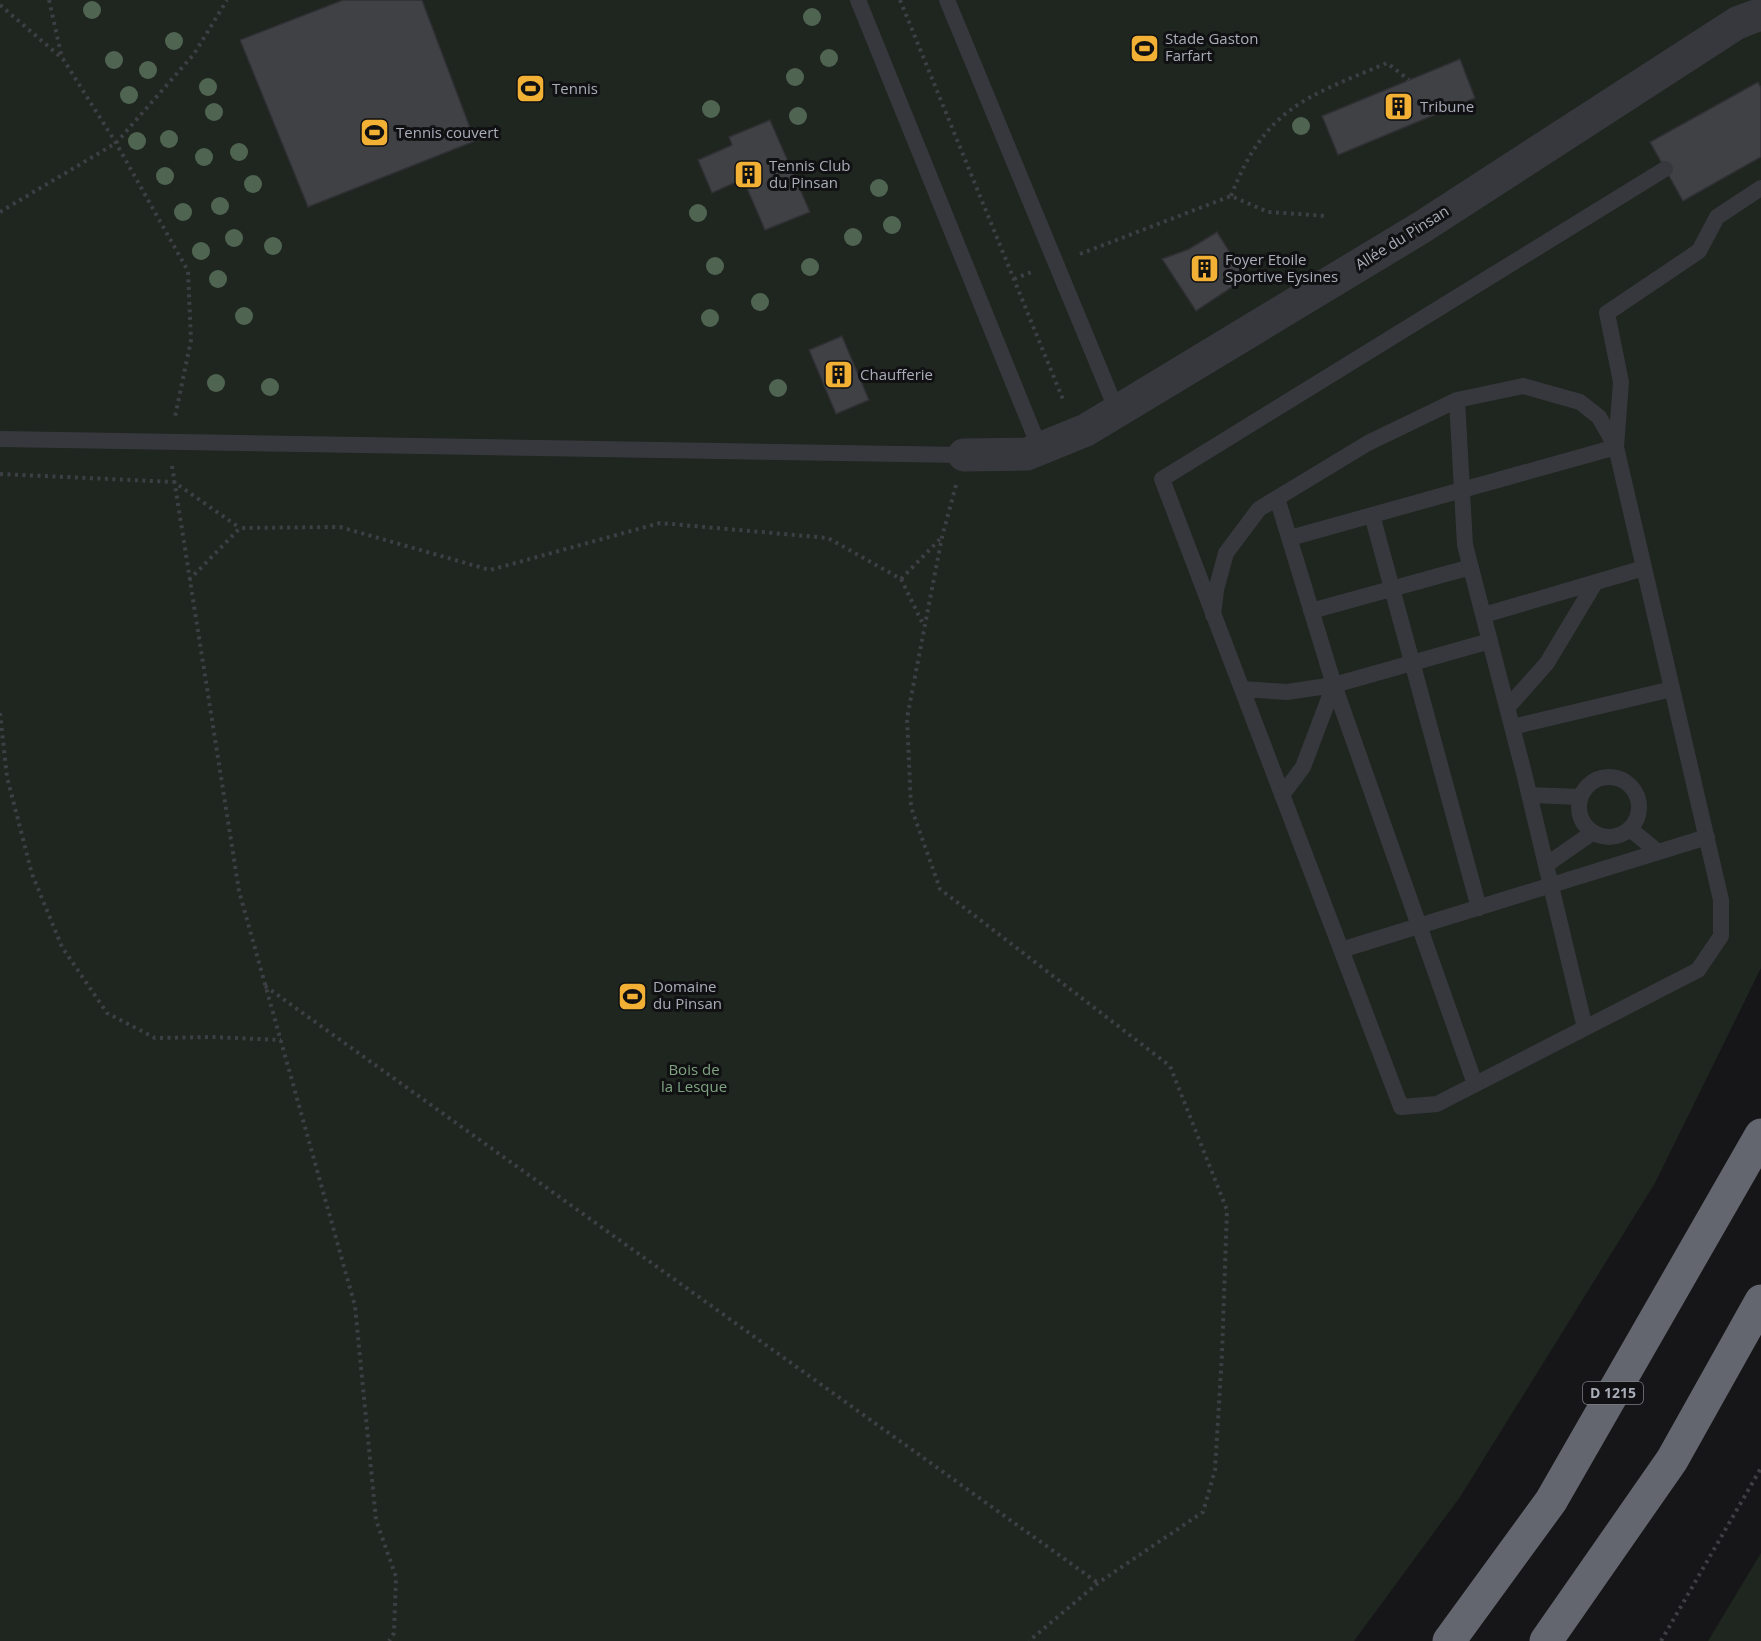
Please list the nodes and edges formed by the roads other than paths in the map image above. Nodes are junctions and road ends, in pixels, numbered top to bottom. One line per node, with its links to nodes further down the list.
1 (858, 0): 10 (lane)
2 (947, 0): 7 (lane)
3 (1761, 14): 7 (street, Allée du Pinsan)
4 (1665, 169): 21 (lane)
5 (1761, 188): 9 (lane)
6 (1457, 400): 9 (lane); 12 (lane); 13 (lane)
7 (1117, 411): 10 (street, Allée du Pinsan)
8 (0, 439): 11 (lane)
9 (1616, 447): 12 (lane); 17 (lane)
10 (1040, 449): 11 (street, Allée du Pinsan)
11 (964, 455)
12 (1462, 490): 14 (lane); 16 (lane)
13 (1277, 498): 15 (lane); 21 (lane)
14 (1372, 515): 15 (lane); 19 (lane)
15 (1290, 538): 20 (lane)
16 (1471, 567): 19 (lane); 22 (lane)
17 (1644, 568): 18 (lane); 27 (lane)
18 (1595, 582): 22 (lane); 28 (lane)
19 (1392, 589): 20 (lane); 24 (lane)
20 (1311, 611): 25 (lane)
21 (1213, 615): 26 (lane)
22 (1484, 615): 23 (lane)
23 (1490, 641): 24 (lane); 28 (lane)
24 (1412, 663): 25 (lane); 39 (lane)
25 (1334, 685): 26 (lane); 30 (lane); 40 (lane)
26 (1242, 689): 30 (lane)
27 (1672, 689): 29 (lane); 35 (lane)
28 (1507, 708): 29 (lane)
29 (1512, 727): 31 (lane)
30 (1282, 795): 41 (lane)
31 (1529, 795): 32 (lane); 37 (lane)
32 (1580, 797): 33 (lane); 34 (lane)
33 (1630, 829): 34 (lane); 36 (lane)
34 (1592, 833): 37 (lane)
35 (1707, 837): 36 (lane); 42 (lane)
36 (1658, 852): 38 (lane)
37 (1545, 865): 38 (lane)
38 (1551, 885): 39 (lane); 42 (lane)
39 (1479, 908): 40 (lane)
40 (1420, 926): 41 (lane); 43 (lane)
41 (1341, 950): 43 (lane)
42 (1585, 1028): 43 (lane)
43 (1475, 1084)
44 (1761, 1135): 46 (highway, D 1215)
45 (1761, 1301): 47 (highway)
46 (1449, 1641)
47 (1546, 1641)

